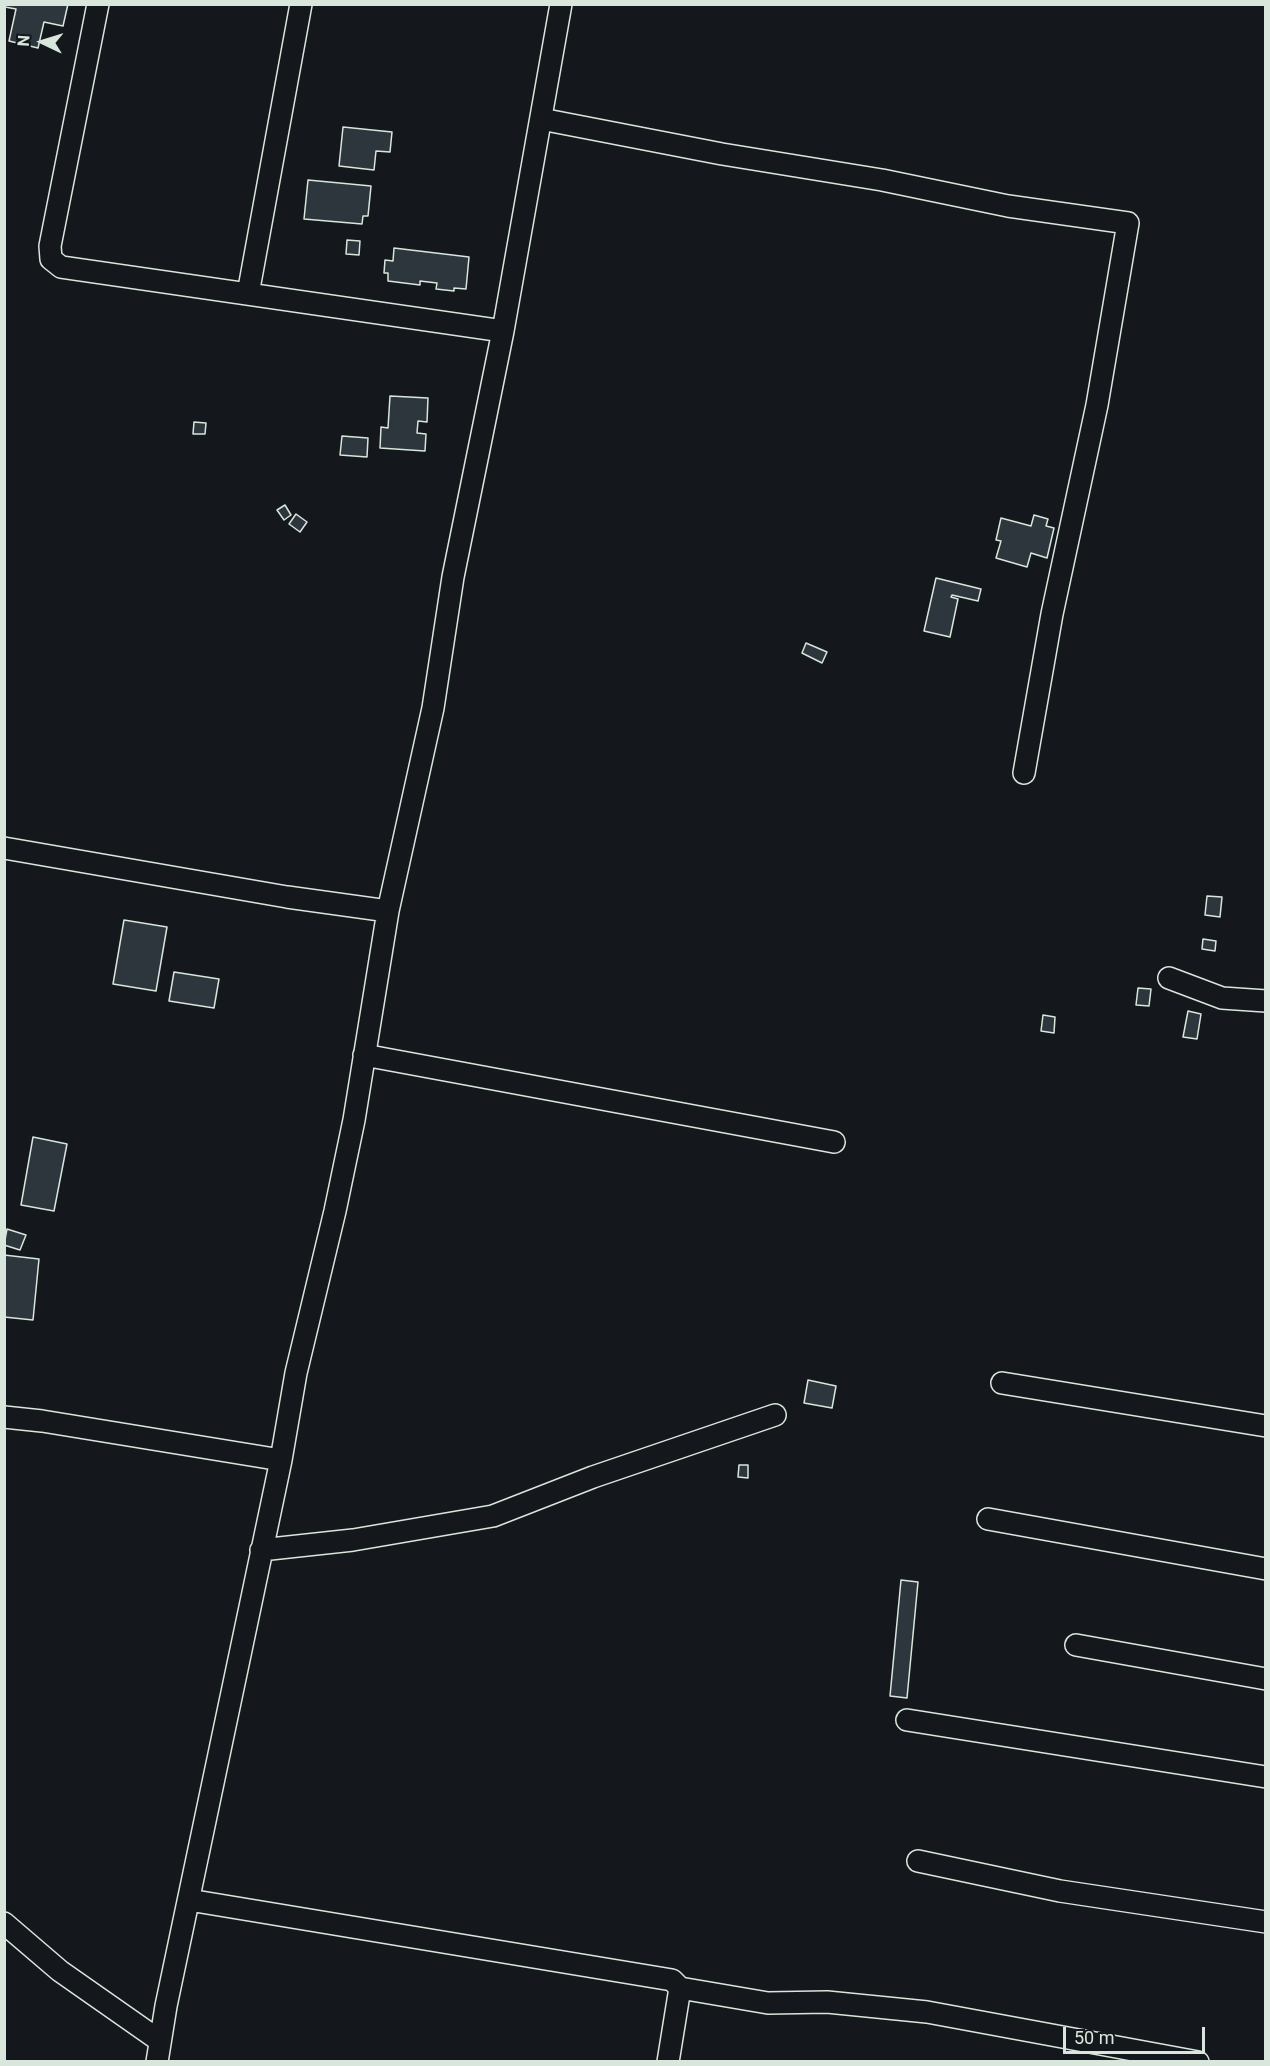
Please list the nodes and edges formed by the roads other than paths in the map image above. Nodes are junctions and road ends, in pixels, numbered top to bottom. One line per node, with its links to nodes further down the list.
1 (98, 4): 5 (street)
2 (301, 4): 5 (street)
3 (561, 4): 4 (street)
4 (541, 119): 6 (street); 7 (street)
5 (248, 294): 6 (street)
6 (503, 331): 9 (street)
7 (1024, 773)
8 (4, 848): 9 (street)
9 (388, 911): 12 (street)
10 (1169, 978): 11 (street)
11 (1266, 1001)
12 (364, 1055): 13 (street); 18 (street)
13 (834, 1142)
14 (1002, 1383): 17 (street)
15 (775, 1415): 20 (street)
16 (4, 1417): 18 (street)
17 (1266, 1426)
18 (281, 1460): 20 (street)
19 (988, 1519): 21 (street)
20 (261, 1550): 27 (street)
21 (1266, 1569)
22 (1076, 1645): 23 (street)
23 (1266, 1679)
24 (907, 1720): 25 (street)
25 (1266, 1777)
26 (918, 1861): 28 (street)
27 (189, 1900): 30 (street); 31 (street)
28 (1266, 1922)
29 (4, 1923): 31 (street)
30 (680, 1988): 32 (street); 33 (street)
31 (159, 2051)
32 (668, 2061)
33 (1198, 2061)

